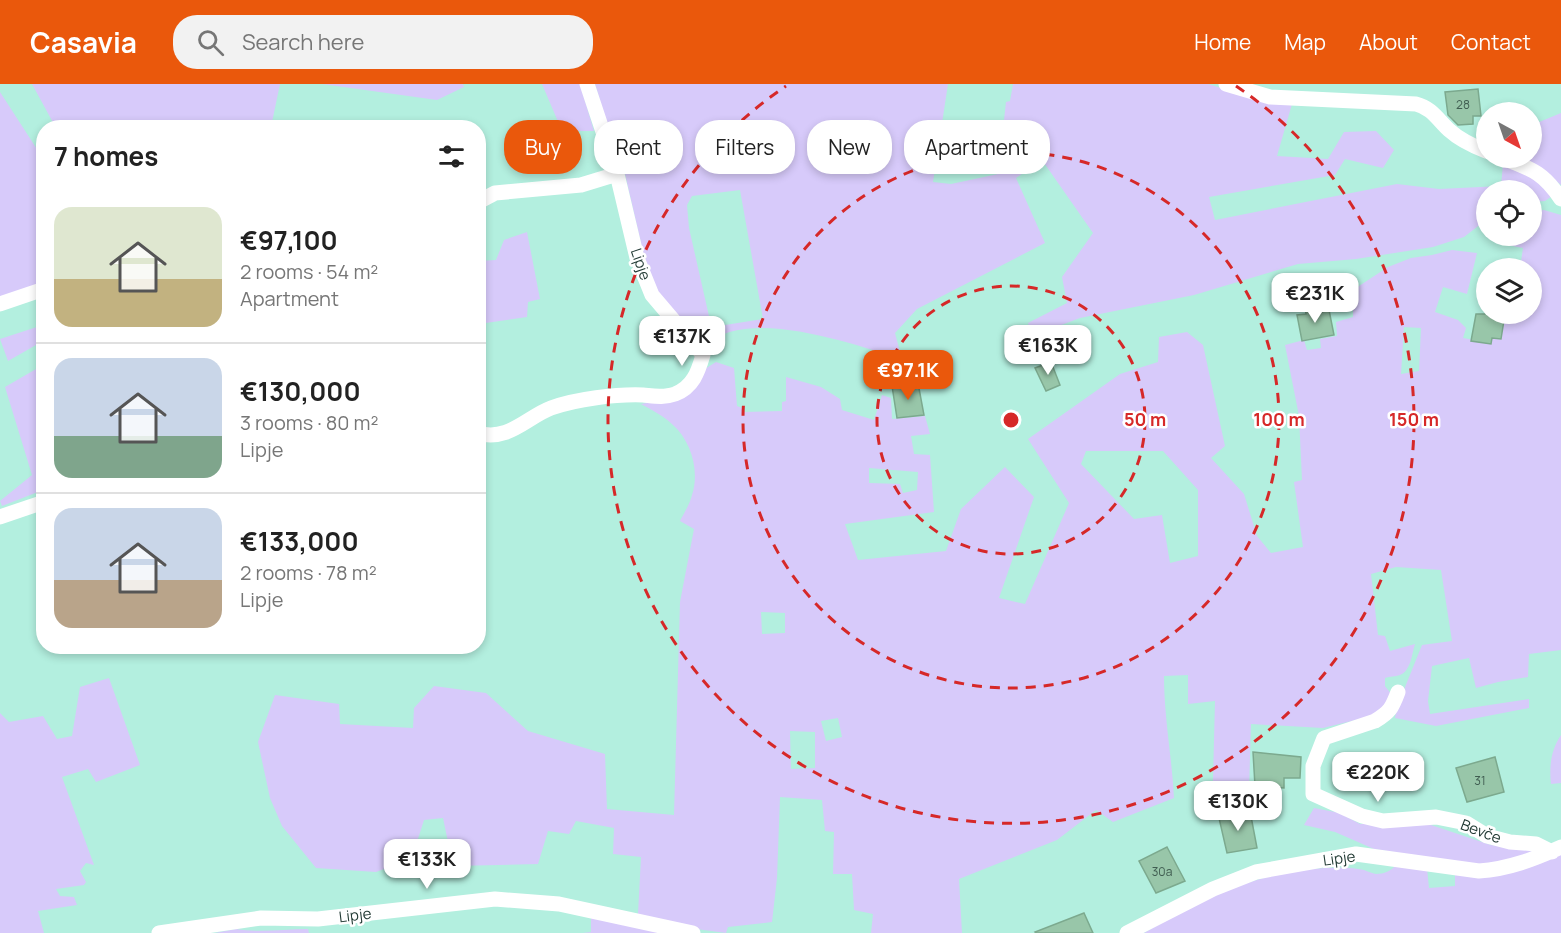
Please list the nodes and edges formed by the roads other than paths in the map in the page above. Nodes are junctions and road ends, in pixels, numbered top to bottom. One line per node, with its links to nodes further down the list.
1 (587, 84): 3 (street, Lipje)
2 (1226, 84): 4 (street)
3 (599, 120)
4 (1476, 147)
5 (1529, 168): 8 (street)
6 (617, 174): 7 (street); 11 (street, Lipje)
7 (486, 198)
8 (1561, 199)
9 (36, 291): 10 (street)
10 (0, 304)
11 (486, 435)
12 (36, 505): 13 (street)
13 (0, 517)
14 (1398, 692): 15 (street, Bevče)
15 (1556, 849): 18 (street, Lipje)
16 (159, 933): 17 (street, Lipje)
17 (693, 933)
18 (1127, 933)

